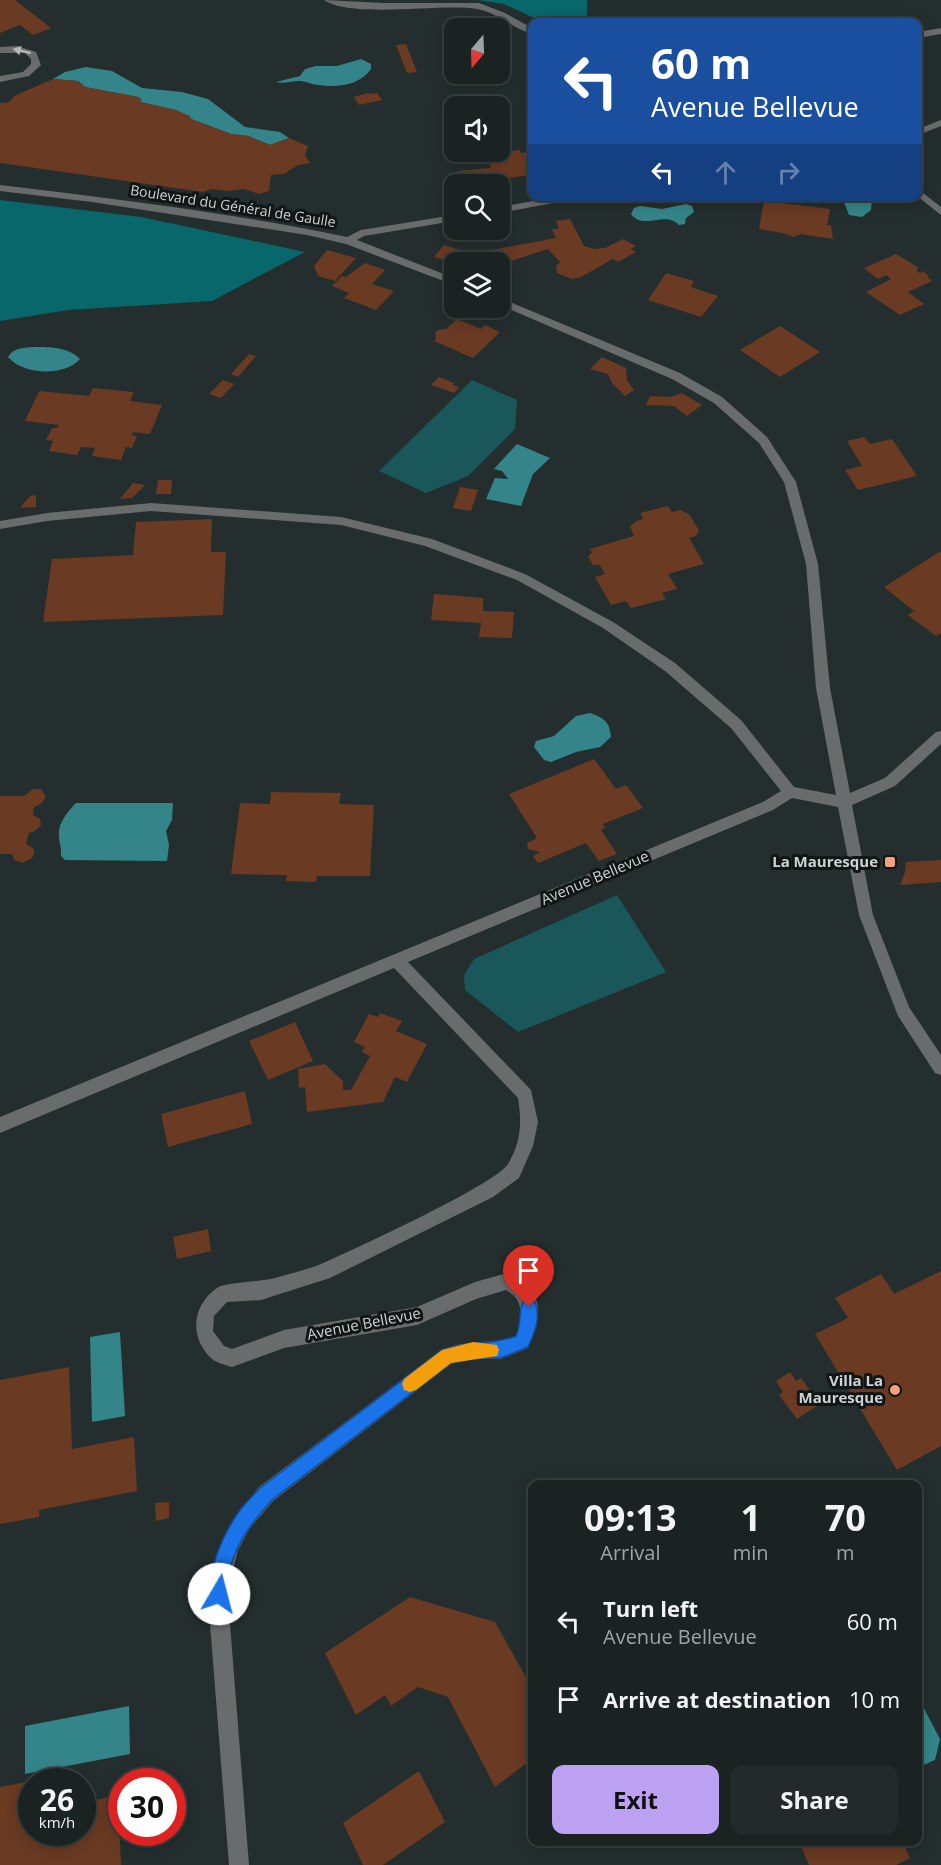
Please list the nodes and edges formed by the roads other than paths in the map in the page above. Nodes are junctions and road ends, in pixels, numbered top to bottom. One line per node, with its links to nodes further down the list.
1 (329, 0): 2 (street)
2 (528, 29)
3 (941, 31): 4 (street)
4 (922, 34)
5 (0, 50): 6 (street, one-way to 5)
6 (0, 79)
7 (941, 123): 8 (street)
8 (922, 130)
9 (0, 188): 15 (street, Boulevard du Général de Gaulle)
10 (922, 195): 13 (street)
11 (554, 201): 12 (street)
12 (510, 208)
13 (941, 212)
14 (444, 220): 15 (street)
15 (349, 241): 16 (street, Boulevard du Général de Gaulle)
16 (444, 278)
17 (510, 305): 21 (street)
18 (0, 525): 20 (street)
19 (941, 736): 21 (street)
20 (790, 792): 21 (street); 22 (street, Avenue Bellevue)
21 (844, 802): 23 (street)
22 (397, 961): 24 (street, Avenue Bellevue); 25 (street, Avenue Bellevue)
23 (941, 1068)
24 (0, 1125)
25 (239, 1865)

